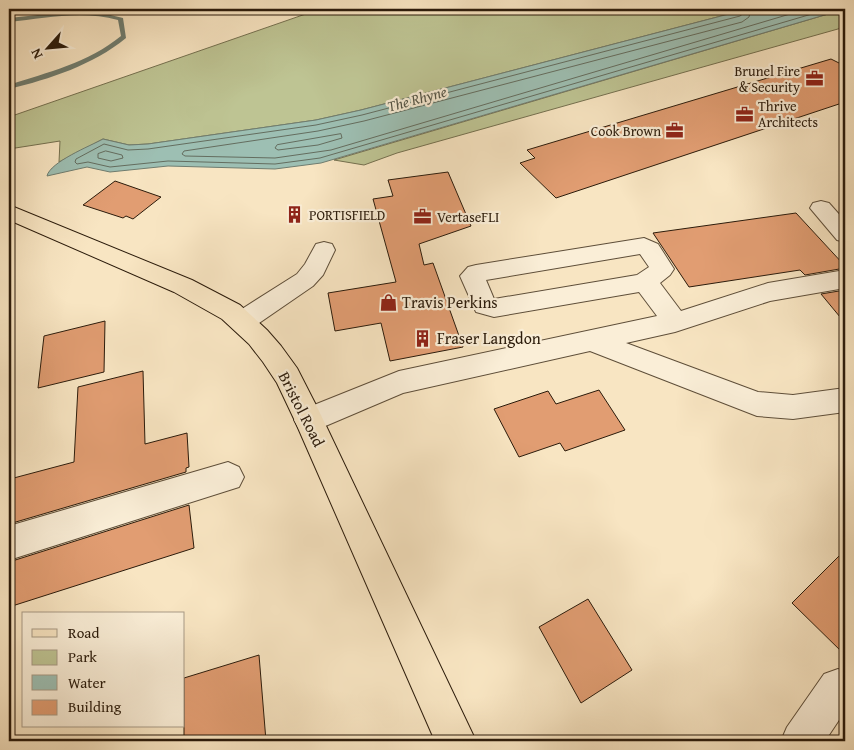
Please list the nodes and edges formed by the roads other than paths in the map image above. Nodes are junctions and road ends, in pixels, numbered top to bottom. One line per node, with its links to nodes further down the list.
1 (821, 208): 3 (lane)
2 (9, 212): 7 (main road, Bristol Road)
3 (845, 235)
4 (324, 250): 7 (lane)
5 (845, 279): 8 (lane)
6 (644, 283): 6 (lane); 8 (lane)
7 (243, 322): 11 (main road, Bristol Road)
8 (675, 322): 9 (lane)
9 (590, 340): 10 (lane); 11 (lane)
10 (845, 400)
11 (309, 420): 15 (main road, Bristol Road)
12 (228, 477): 13 (lane)
13 (9, 543)
14 (838, 688): 16 (lane)
15 (456, 741)
16 (801, 741)

